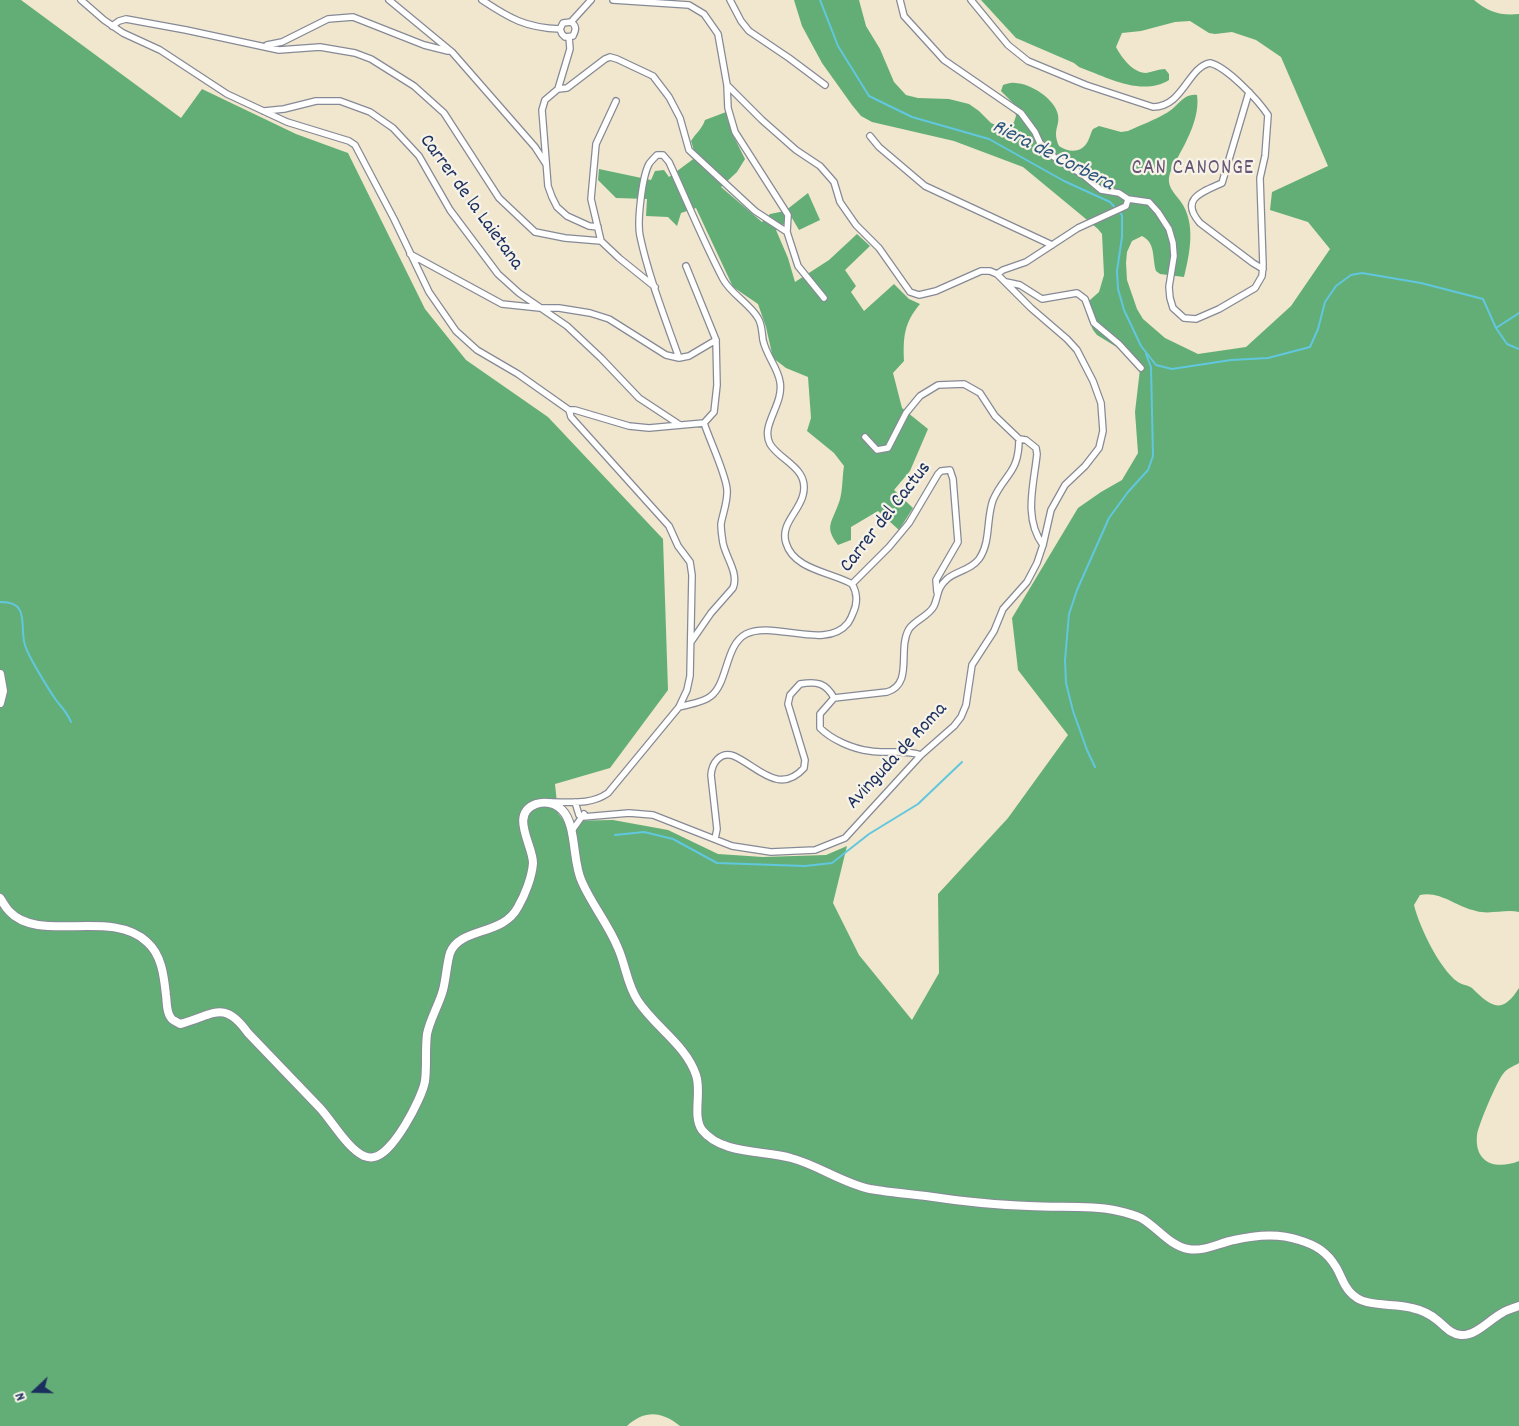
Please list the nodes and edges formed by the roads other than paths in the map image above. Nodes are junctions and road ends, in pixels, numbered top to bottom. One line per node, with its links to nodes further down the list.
1 (81, 0): 10 (street)
2 (389, 0): 14 (street)
3 (482, 0): 11 (street)
4 (591, 0): 9 (street)
5 (613, 0): 15 (street)
6 (730, 0): 16 (street)
7 (900, 0): 23 (street)
8 (971, 0): 18 (street)
9 (571, 22): 11 (street); 12 (street)
10 (112, 26): 13 (street); 20 (street)
11 (560, 29): 12 (street)
12 (569, 37): 17 (street)
13 (265, 46): 14 (street); 26 (street)
14 (452, 52): 22 (street)
15 (727, 85): 25 (street); 31 (street)
16 (825, 85)
17 (558, 89): 22 (street); 25 (street)
18 (1249, 92): 30 (street); 30 (street)
19 (616, 100): 24 (street)
20 (263, 111): 28 (street); 35 (street, Carrer de la Laietana)
21 (870, 136): 27 (street)
22 (546, 164): 24 (street)
23 (1128, 199): 27 (street); 30 (street)
24 (598, 227): 26 (street)
25 (787, 232): 34 (street)
26 (601, 241): 33 (street)
27 (1052, 245): 31 (street)
28 (410, 254): 35 (street); 39 (street)
29 (686, 266): 36 (street)
30 (1263, 269)
31 (997, 274): 32 (street, Avinguda de Roma)
32 (1006, 282): 38 (street); 44 (street, Avinguda de Roma)
33 (655, 287): 37 (street); 45 (street)
34 (824, 298)
35 (540, 308): 37 (street); 41 (street, Carrer de la Laietana)
36 (716, 340): 37 (street); 40 (street)
37 (679, 358)
38 (1141, 368)
39 (569, 410): 41 (street); 47 (street)
40 (704, 423): 41 (street); 47 (street)
41 (680, 425)
42 (866, 437): 43 (street)
43 (1019, 439): 44 (street); 46 (street)
44 (1043, 545): 52 (street, Avinguda de Roma)
45 (852, 584): 46 (street, Carrer del Cactus); 51 (street, Carrer del Cactus)
46 (937, 592): 49 (street)
47 (690, 644): 51 (street)
48 (0, 674): 50 (street)
49 (834, 698): 52 (street); 58 (street)
50 (0, 703)
51 (679, 706): 53 (street)
52 (921, 755): 58 (street, Avinguda de Roma)
53 (574, 802): 54 (street); 55 (street); 56 (street)
54 (544, 803): 55 (street); 59 (street)
55 (566, 815): 56 (street, Avinguda de Roma); 57 (street)
56 (584, 815): 57 (street); 58 (street, Avinguda de Roma)
57 (571, 832): 60 (street)
58 (715, 839)
59 (0, 898)
60 (1519, 1306)

